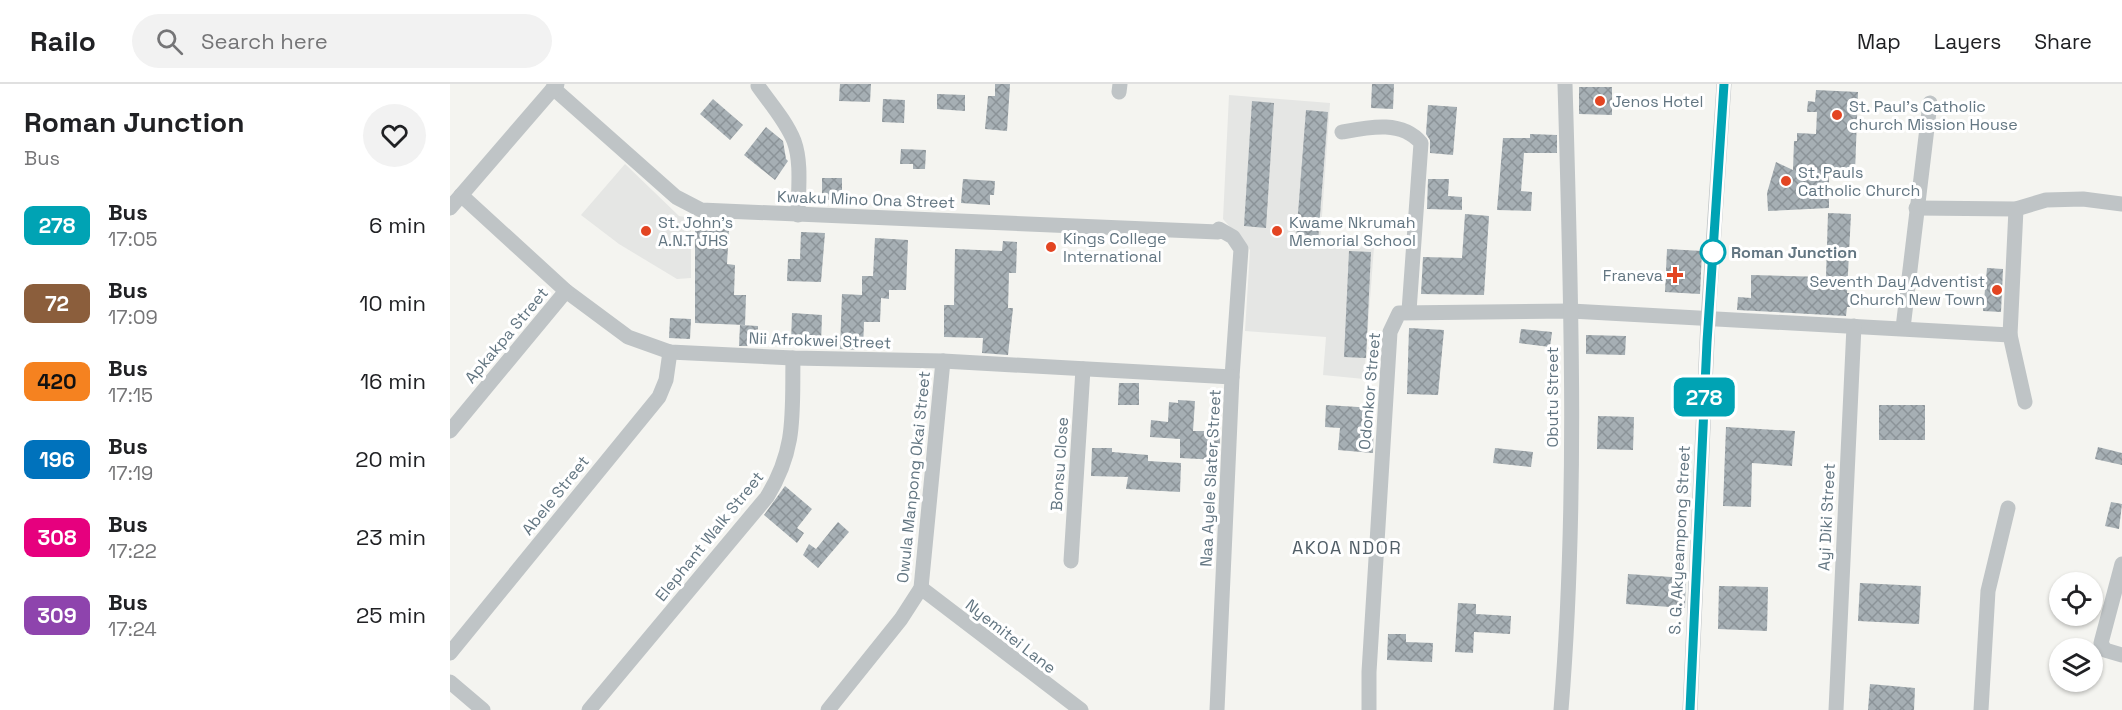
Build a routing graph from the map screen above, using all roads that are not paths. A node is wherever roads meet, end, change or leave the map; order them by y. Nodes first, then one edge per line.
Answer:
1 (1565, 84) edge
2 (1724, 84) edge
3 (555, 86) edge
4 (758, 86) dead end
5 (1930, 103) dead end
6 (1342, 132) dead end
7 (461, 195) junction
8 (2122, 204) edge
9 (450, 208) edge
10 (1916, 208) junction
11 (2016, 208) junction
12 (798, 215) junction
13 (1241, 249) joint
14 (566, 291) junction
15 (1409, 311) junction
16 (1571, 312) junction
17 (1708, 320) junction
18 (1854, 326) junction
19 (1903, 328) junction
20 (2010, 335) junction
21 (670, 352) junction
22 (793, 358) junction
23 (943, 361) junction
24 (1083, 369) junction
25 (1232, 377) junction
26 (2025, 402) dead end
27 (450, 431) edge
28 (2008, 508) dead end
29 (1071, 561) dead end
30 (2122, 564) edge
31 (921, 588) junction
32 (450, 653) edge
33 (2122, 655) edge
34 (450, 682) edge
35 (1073, 708) edge
36 (483, 710) edge
37 (589, 710) edge
38 (828, 710) edge
39 (1217, 710) edge
40 (1369, 710) edge
41 (1561, 710) edge
42 (1690, 710) edge
43 (1836, 710) edge
44 (1981, 710) edge

1 - 16 street, Obutu Street
2 - 17 street, S. G. Akyeampong Street
3 - 7 street
3 - 12 street, Kwaku Mino Ona Street
4 - 12 street
5 - 10 street
6 - 15 street
7 - 9 street
7 - 14 street, Nii Afrokwei Street
8 - 11 street
10 - 11 street
10 - 19 street
11 - 20 street
12 - 13 street, Kwaku Mino Ona Street
13 - 25 street, Naa Ayele Slater Street
14 - 21 street, Nii Afrokwei Street
14 - 27 street, Apkakpa Street
15 - 16 street
15 - 40 street, Odonkor Street
16 - 17 street
16 - 41 street, Obutu Street
17 - 18 street
17 - 42 street, S. G. Akyeampong Street
18 - 19 street
18 - 43 street, Ayi Diki Street
19 - 20 street
20 - 26 street
21 - 22 street, Nii Afrokwei Street
21 - 32 street, Abele Street
22 - 23 street, Nii Afrokwei Street
22 - 37 street, Elephant Walk Street
23 - 24 street, Nii Afrokwei Street
23 - 31 street, Owula Manpong Okai Street
24 - 25 street, Nii Afrokwei Street
24 - 29 street, Bonsu Close
25 - 39 street, Naa Ayele Slater Street
28 - 44 street
30 - 33 street
31 - 35 street, Nyemitei Lane
31 - 38 street, Owula Manpong Okai Street
34 - 36 street

